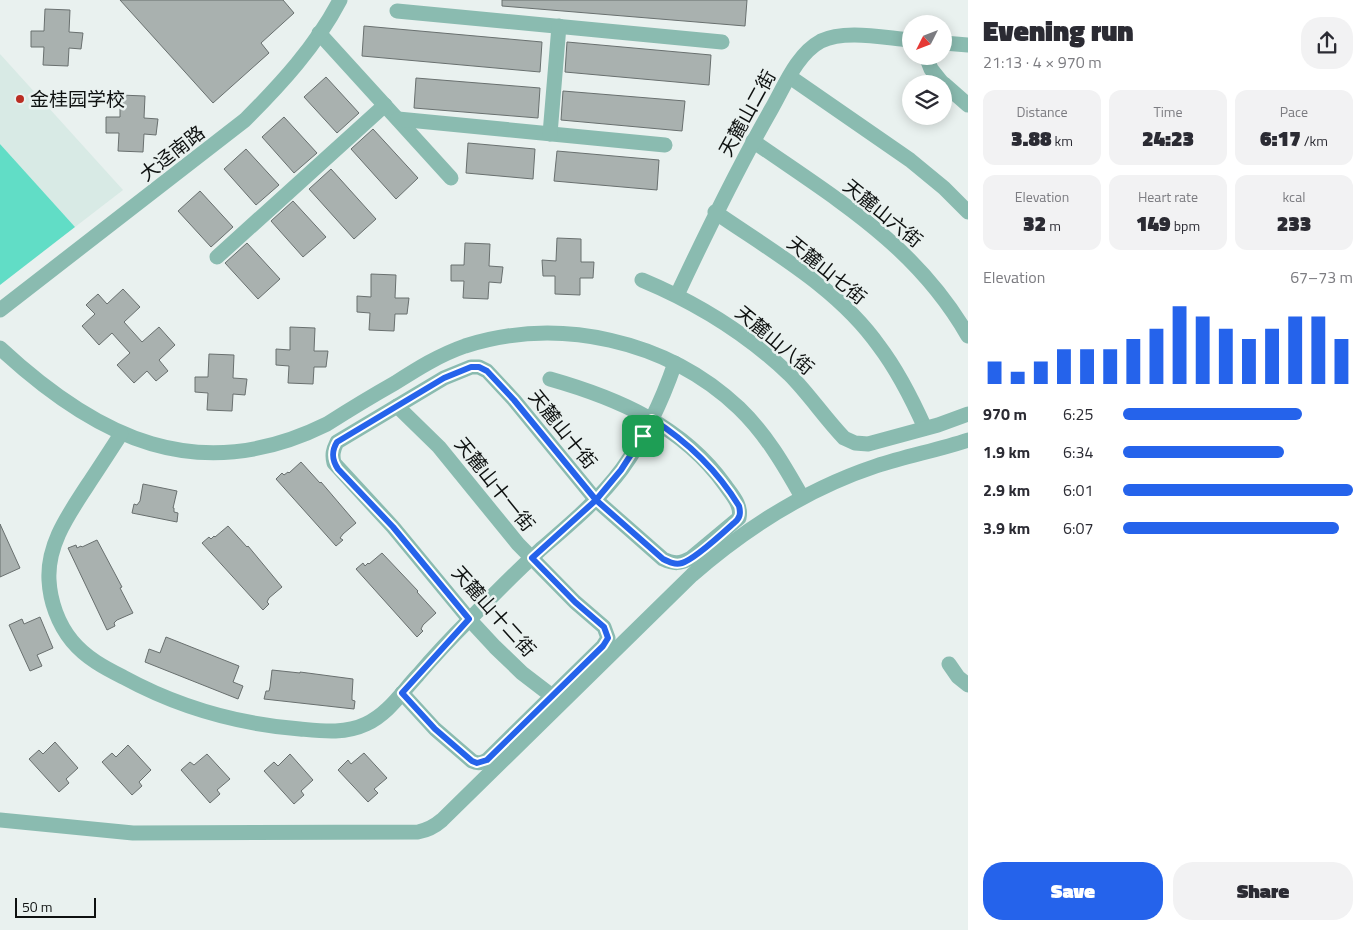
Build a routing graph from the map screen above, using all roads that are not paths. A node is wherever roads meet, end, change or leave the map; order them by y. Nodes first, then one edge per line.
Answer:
1 (340, 0) edge
2 (397, 11) dead end
3 (560, 26) junction
4 (319, 33) junction
5 (902, 39) edge
6 (722, 42) dead end
7 (952, 44) edge
8 (968, 45) edge
9 (790, 77) junction
10 (952, 91) edge
11 (385, 105) junction
12 (968, 105) edge
13 (398, 119) junction
14 (550, 134) junction
15 (753, 141) junction
16 (664, 144) dead end
17 (451, 178) dead end
18 (715, 212) junction
19 (968, 212) edge
20 (217, 257) dead end
21 (642, 280) dead end
22 (677, 295) junction
23 (0, 310) edge
24 (968, 336) edge
25 (0, 348) edge
26 (675, 364) junction
27 (550, 379) dead end
28 (397, 406) junction
29 (968, 414) edge
30 (652, 419) junction
31 (925, 428) junction
32 (121, 434) junction
33 (968, 440) edge
34 (802, 497) junction
35 (596, 500) junction
36 (532, 558) junction
37 (469, 619) junction
38 (949, 664) dead end
39 (968, 685) edge
40 (402, 693) junction
41 (552, 696) junction
42 (0, 820) edge

1 - 4 street, 大迳南路
2 - 3 street
3 - 6 street
3 - 14 street
4 - 11 street
4 - 23 street, 大迳南路
5 - 9 street, 天麓山二街
7 - 8 street
9 - 15 street, 天麓山二街
9 - 19 street
10 - 12 street
11 - 13 street
11 - 20 street
13 - 14 street
13 - 17 street
14 - 16 street
15 - 18 street, 天麓山二街
15 - 24 street, 天麓山六街
18 - 22 street, 天麓山二街
18 - 31 street, 天麓山七街
21 - 22 street, 天麓山八街
22 - 31 street, 天麓山八街
25 - 32 street
26 - 30 street
26 - 32 street
26 - 34 street
27 - 30 street
28 - 35 street, 天麓山十街
28 - 36 street, 天麓山十一街
28 - 37 street, 天麓山十二街
29 - 31 street
30 - 35 street
30 - 35 street, 天麓山十街
32 - 40 street
33 - 34 street
34 - 42 street
35 - 36 street
36 - 37 street
36 - 41 street, 天麓山十一街
37 - 40 street
37 - 41 street, 天麓山十二街
38 - 39 street
40 - 41 street

